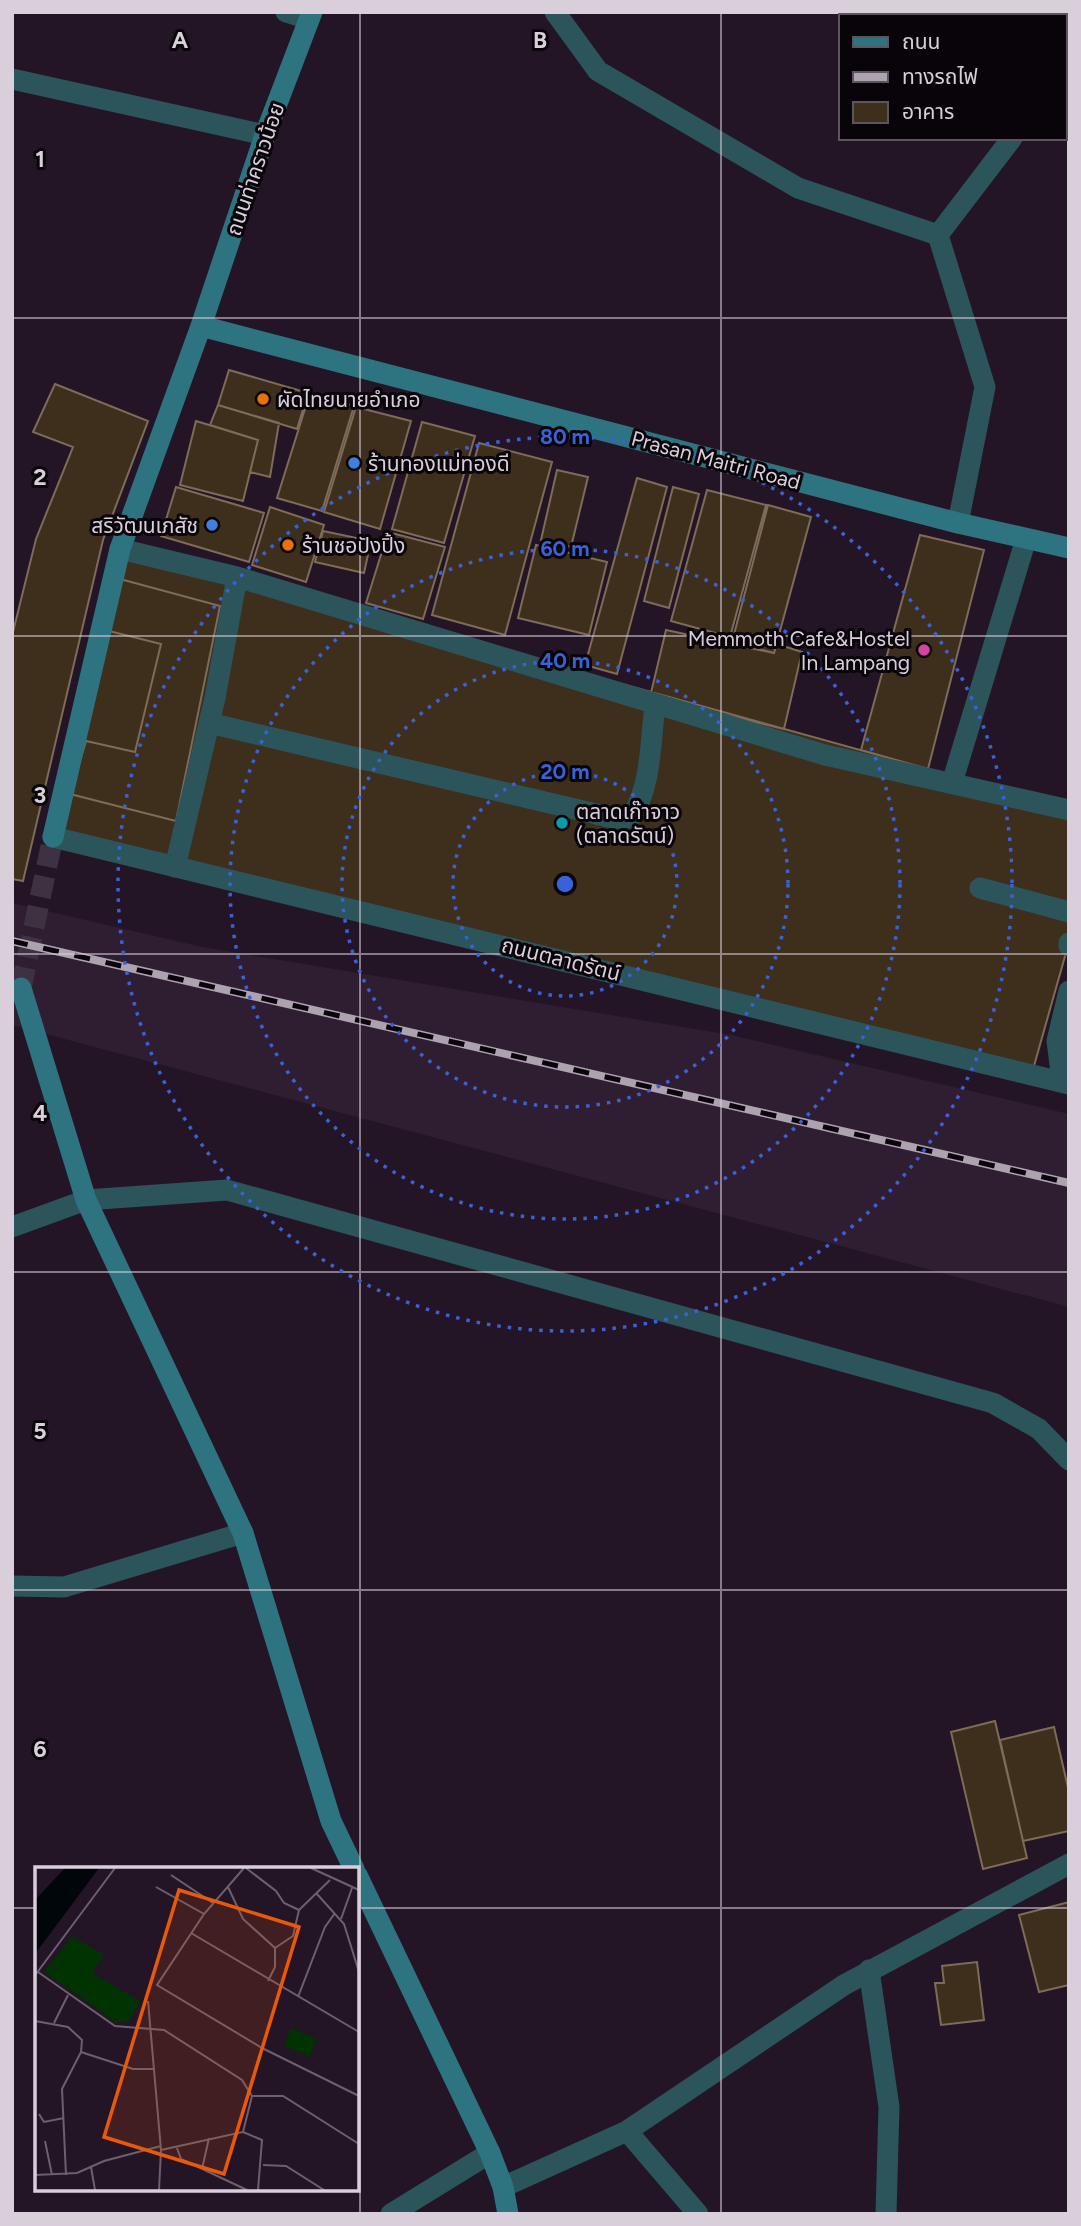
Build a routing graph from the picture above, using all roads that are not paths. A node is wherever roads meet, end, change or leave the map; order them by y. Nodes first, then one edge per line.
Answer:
1 (286, 12) edge
2 (555, 12) edge
3 (311, 16) edge
4 (12, 79) edge
5 (265, 135) junction
6 (1010, 140) edge
7 (938, 235) junction
8 (201, 326) junction
9 (957, 523) junction
10 (1026, 539) junction
11 (1069, 548) edge
12 (120, 549) junction
13 (237, 577) junction
14 (655, 706) junction
15 (209, 723) junction
16 (952, 783) junction
17 (1069, 810) edge
18 (53, 837) joint
19 (175, 867) junction
20 (980, 888) dead end
21 (1069, 912) edge
22 (21, 988) tunnel mouth
23 (1069, 991) edge
24 (1065, 1082) edge
25 (86, 1200) junction
26 (12, 1227) edge
27 (1069, 1460) edge
28 (243, 1532) junction
29 (12, 1586) edge
30 (1069, 1864) edge
31 (353, 1867) edge
32 (359, 1879) edge
33 (869, 1970) junction
34 (627, 2131) junction
35 (490, 2153) junction
36 (503, 2187) junction
37 (391, 2214) edge
38 (509, 2214) edge
39 (698, 2214) edge
40 (886, 2214) edge

1 - 3 street
2 - 7 street
3 - 5 street, ถนนท่าคราวน้อย
4 - 5 street
5 - 8 street, ถนนท่าคราวน้อย
6 - 7 street
7 - 9 street
8 - 9 street, Prasan Maitri Road
8 - 12 street, ถนนท่าคราวน้อย
9 - 10 street, Prasan Maitri Road
10 - 11 street, Prasan Maitri Road
10 - 16 street
12 - 13 street
12 - 18 street, ถนนท่าคราวน้อย
13 - 14 street
13 - 15 street
14 - 15 street
14 - 16 street
15 - 19 street
16 - 17 street
18 - 19 street, ถนนตลาดรัตน์
19 - 24 street, ถนนตลาดรัตน์
20 - 21 street
22 - 25 street
23 - 24 street
25 - 26 street
25 - 27 street
25 - 28 street
28 - 29 street
28 - 31 street
30 - 33 street
32 - 35 street
33 - 34 street
33 - 40 street
34 - 36 street
34 - 39 street
35 - 36 street
35 - 37 street
36 - 38 street

